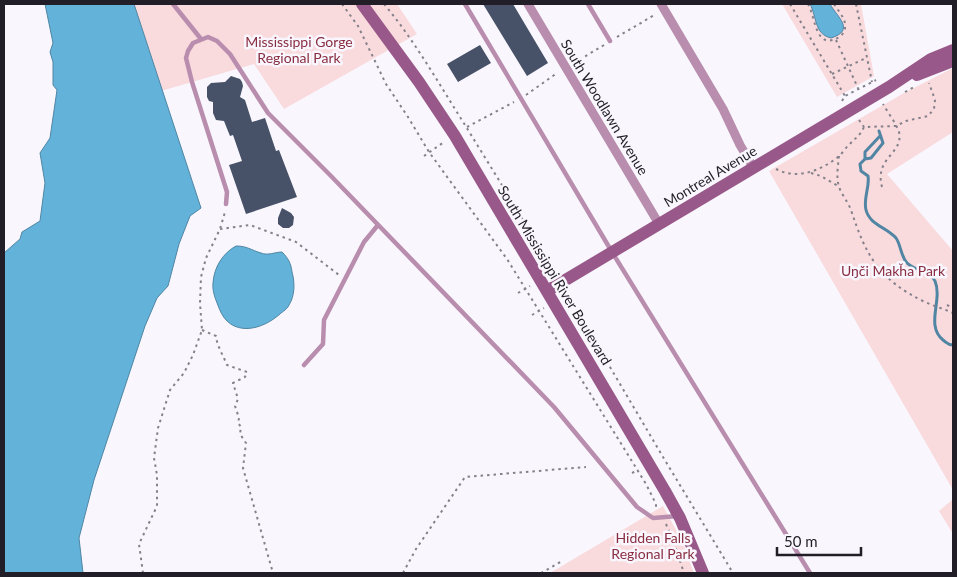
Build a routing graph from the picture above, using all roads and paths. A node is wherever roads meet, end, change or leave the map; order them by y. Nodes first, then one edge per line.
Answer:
1 (173, 4) edge
2 (342, 4) edge
3 (362, 4) edge
4 (465, 4) edge
5 (528, 4) edge
6 (588, 4) edge
7 (790, 4) edge
8 (808, 4) edge
9 (834, 4) edge
10 (856, 4) edge
11 (663, 6) edge
12 (201, 38) junction
13 (836, 40) junction
14 (610, 41) junction
15 (953, 50) edge
16 (867, 57) junction
17 (953, 62) edge
18 (848, 66) junction
19 (566, 67) junction
20 (832, 74) junction
21 (928, 80) dead end
22 (386, 84) junction
23 (889, 87) junction
24 (381, 88) dead end
25 (858, 89) junction
26 (522, 98) junction
27 (896, 126) junction
28 (466, 128) dead end
29 (429, 152) junction
30 (424, 156) dead end
31 (839, 156) junction
32 (753, 167) junction
33 (776, 169) dead end
34 (811, 172) junction
35 (839, 187) junction
36 (882, 187) dead end
37 (226, 204) joint
38 (659, 224) junction
39 (378, 225) junction
40 (220, 229) junction
41 (612, 252) junction
42 (347, 278) junction
43 (526, 289) junction
44 (547, 291) junction
45 (518, 293) dead end
46 (947, 305) dead end
47 (953, 308) edge
48 (540, 310) junction
49 (953, 313) edge
50 (532, 315) dead end
51 (202, 330) junction
52 (304, 365) dead end
53 (586, 467) dead end
54 (637, 470) junction
55 (632, 473) dead end
56 (679, 516) junction
57 (662, 518) junction
58 (562, 560) dead end
59 (142, 573) edge
60 (273, 573) edge
61 (402, 573) edge
62 (541, 573) edge
63 (684, 573) edge
64 (703, 573) edge
65 (810, 573) edge

1 - 12 lane
2 - 22 path
3 - 44 street, South Mississippi River Boulevard
4 - 26 lane
5 - 19 street, South Woodlawn Avenue
6 - 14 lane
7 - 20 path
8 - 13 path
9 - 13 path
10 - 16 path
11 - 14 path
11 - 32 street
12 - 37 lane
12 - 39 lane
13 - 18 path
14 - 19 path
15 - 23 street, Montreal Avenue
16 - 18 path
16 - 25 path
17 - 23 street, Montreal Avenue
18 - 20 path
18 - 25 path
19 - 26 path
19 - 38 street, South Woodlawn Avenue
20 - 25 path
21 - 27 path
22 - 24 path
22 - 29 path
23 - 32 street, Montreal Avenue
26 - 28 path
26 - 41 lane
27 - 31 path
27 - 36 path
29 - 30 path
29 - 43 path
31 - 34 path
31 - 35 path
32 - 38 street, Montreal Avenue
33 - 34 path
34 - 35 path
35 - 49 path
37 - 40 path
38 - 41 street, Montreal Avenue
39 - 42 lane
39 - 57 lane
40 - 42 path
40 - 51 path
41 - 44 street, Montreal Avenue
41 - 65 lane
42 - 52 lane
43 - 45 path
43 - 48 path
44 - 56 street, South Mississippi River Boulevard
46 - 47 path
48 - 50 path
48 - 54 path
51 - 59 path
51 - 60 path
53 - 61 path
54 - 55 path
54 - 57 path
56 - 57 lane
56 - 64 street, South Mississippi River Boulevard
57 - 63 path
58 - 62 path

